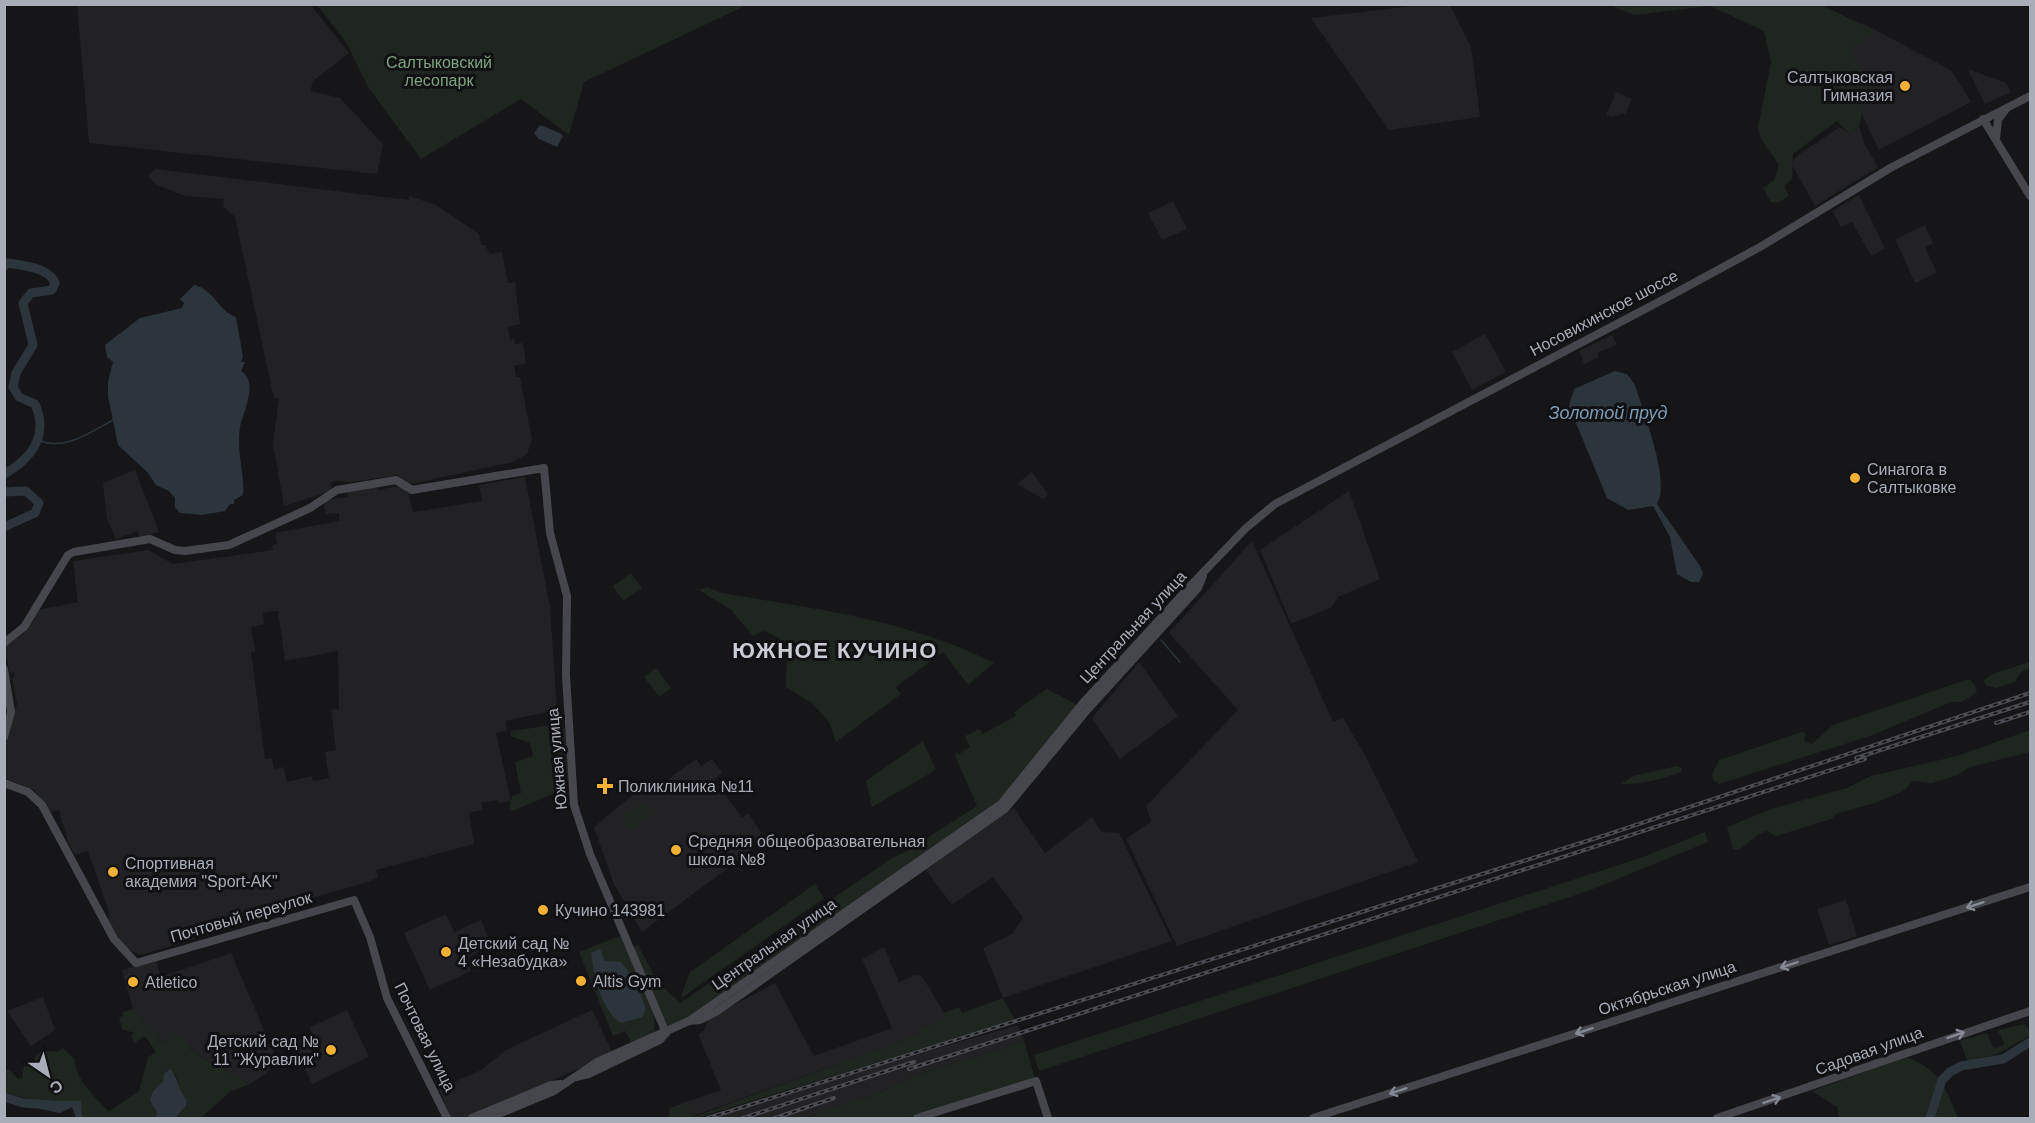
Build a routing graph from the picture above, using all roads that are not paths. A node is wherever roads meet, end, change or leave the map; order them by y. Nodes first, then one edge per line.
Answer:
1 (2031, 96) edge
2 (2008, 108) junction
3 (1983, 119) junction
4 (1997, 142) junction
5 (2031, 196) edge
6 (1205, 573) joint
7 (4, 643) edge
8 (4, 669) edge
9 (4, 737) edge
10 (4, 783) edge
11 (2031, 887) edge
12 (354, 900) joint
13 (2031, 1011) edge
14 (666, 1033) junction
15 (560, 1084) junction
16 (447, 1119) edge
17 (472, 1119) edge
18 (489, 1119) edge
19 (917, 1119) edge
20 (1048, 1119) edge
21 (1313, 1119) edge
22 (1717, 1119) edge

1 - 2 street, Носовихинское шоссе
2 - 3 street, Носовихинское шоссе
2 - 4 street
3 - 4 street
3 - 6 street, Носовихинское шоссе
4 - 5 street
6 - 14 street, Центральная улица
7 - 14 street, Южная улица
8 - 9 street
10 - 12 street, Почтовый переулок
11 -> 21 street, Октябрьская улица
12 - 16 street, Почтовая улица
22 -> 13 street, Садовая улица
14 - 15 street, Центральная улица
15 - 17 street, Центральная улица
15 - 18 street, Центральная улица
19 - 20 street

